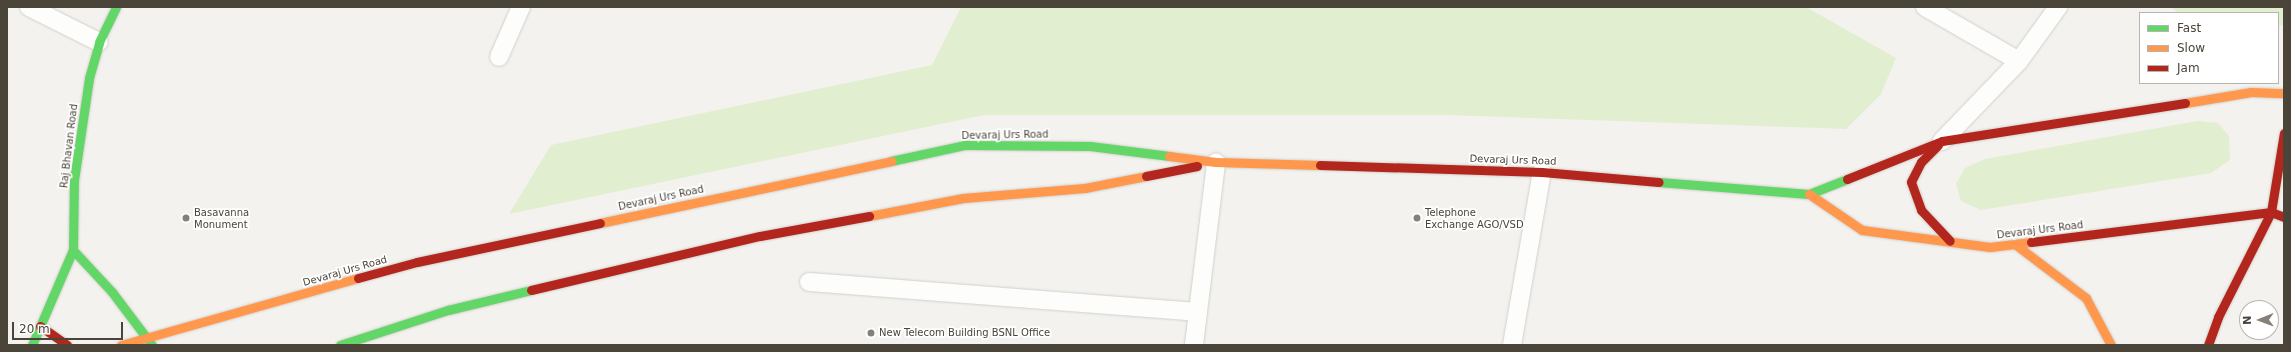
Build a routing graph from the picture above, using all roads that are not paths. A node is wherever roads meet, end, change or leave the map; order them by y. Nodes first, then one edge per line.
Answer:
1 (29, 7) edge
2 (116, 7) edge
3 (520, 7) edge
4 (1925, 7) edge
5 (2058, 7) edge
6 (99, 42) junction
7 (499, 57) dead end
8 (2018, 61) junction
9 (2284, 92) edge
10 (2284, 133) edge
11 (1942, 141) junction
12 (1216, 162) junction
13 (1542, 172) junction
14 (1809, 194) junction
15 (2271, 212) junction
16 (2284, 217) edge
17 (1950, 242) junction
18 (2016, 244) junction
19 (73, 250) junction
20 (809, 282) dead end
21 (1198, 312) junction
22 (40, 326) junction
23 (150, 341) edge
24 (32, 345) edge
25 (67, 345) edge
26 (121, 345) edge
27 (340, 345) edge
28 (1194, 345) edge
29 (1512, 345) edge
30 (2111, 345) edge
31 (2208, 345) edge

1 - 6 lane
2 - 6 street, Raj Bhavan Road
3 - 7 lane
4 - 8 lane
5 - 8 lane
6 - 19 street, Raj Bhavan Road
8 - 11 lane
9 - 11 street, Devaraj Urs Road
10 - 15 street
11 - 14 street, Devaraj Urs Road
11 - 17 street
12 - 13 street, Devaraj Urs Road
12 - 21 lane
12 - 23 street, Devaraj Urs Road
12 - 27 street, Devaraj Urs Road
13 - 14 street, Devaraj Urs Road
13 - 29 lane
14 - 17 street, Devaraj Urs Road
15 - 16 street, Devaraj Urs Road
15 - 18 street, Devaraj Urs Road
15 - 31 street
17 - 18 street, Devaraj Urs Road
18 - 30 street
19 - 22 street
19 - 23 street
20 - 21 lane
21 - 28 lane
22 - 24 street
22 - 25 street
23 - 26 street, Devaraj Urs Road

